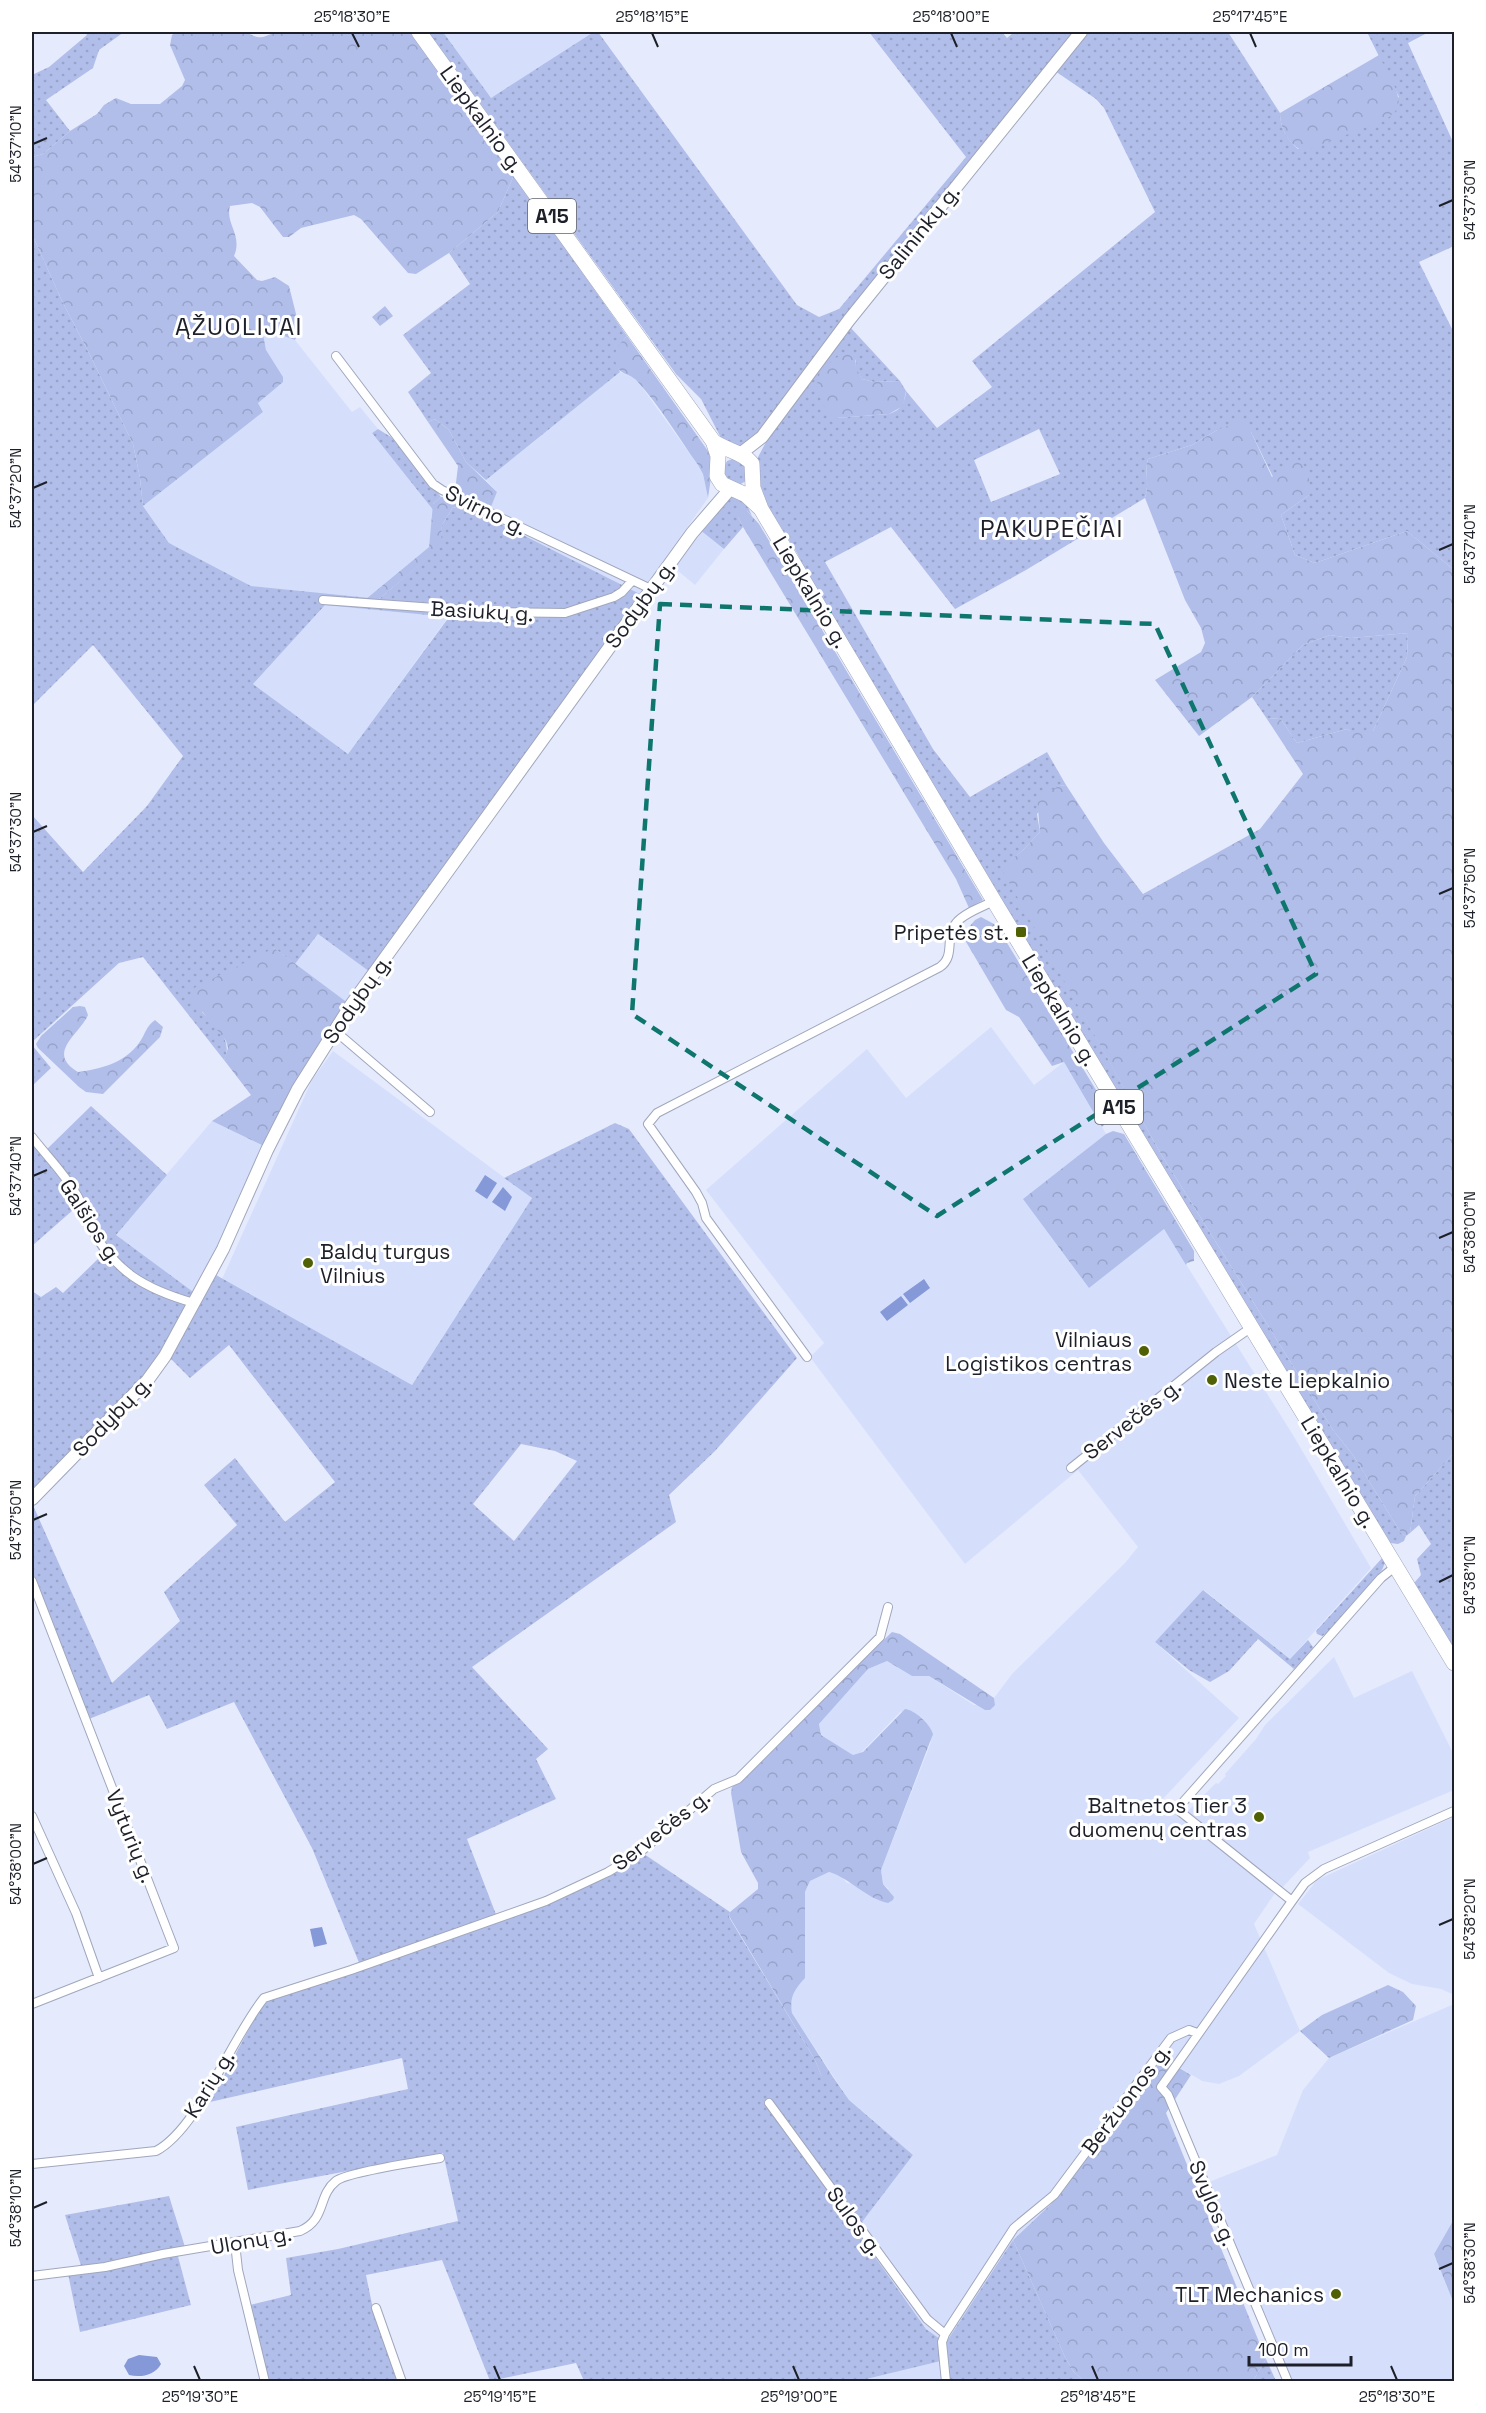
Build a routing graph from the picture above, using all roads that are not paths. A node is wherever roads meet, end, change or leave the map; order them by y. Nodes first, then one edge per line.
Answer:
1 (419, 32) edge
2 (1081, 32) edge
3 (336, 356) dead end
4 (713, 441) junction
5 (742, 457) junction
6 (719, 463) junction
7 (752, 480) junction
8 (729, 486) junction
9 (761, 509) junction
10 (632, 581) junction
11 (651, 589) junction
12 (323, 600) dead end
13 (994, 901) junction
14 (334, 1030) junction
15 (430, 1112) dead end
16 (32, 1137) edge
17 (194, 1303) junction
18 (1252, 1327) junction
19 (807, 1357) dead end
20 (1071, 1468) dead end
21 (32, 1499) edge
22 (1396, 1566) junction
23 (32, 1581) edge
24 (888, 1607) dead end
25 (1455, 1663) edge
26 (1455, 1811) edge
27 (32, 1816) edge
28 (1292, 1901) junction
29 (367, 1964) joint
30 (99, 1977) junction
31 (32, 2004) edge
32 (1197, 2032) junction
33 (769, 2103) dead end
34 (440, 2158) dead end
35 (32, 2164) edge
36 (234, 2243) junction
37 (32, 2276) edge
38 (376, 2308) dead end
39 (945, 2334) junction
40 (265, 2382) edge
41 (402, 2382) edge
42 (946, 2382) edge
43 (1288, 2382) edge

1 - 4 highway, Liepkalnio g. / A15
2 - 5 main road, Salininkų g.
3 - 10 street, Svirno g.
4 - 5 highway
4 - 6 highway
5 - 6 highway
5 - 7 highway
6 - 8 highway
7 - 8 highway
7 - 9 highway
8 - 9 highway
8 - 11 main road, Sodybų g.
9 - 13 highway, Liepkalnio g. / A15
10 - 11 street, Svirno g.
10 - 12 street, Basiukų g.
11 - 14 main road, Sodybų g.
13 - 18 highway, Liepkalnio g. / A15
13 - 19 street
14 - 15 street
14 - 17 main road, Sodybų g.
16 - 17 street, Galšios g.
17 - 21 main road, Sodybų g.
18 - 20 street, Servečės g.
18 - 22 highway, Liepkalnio g. / A15
22 - 25 highway, Liepkalnio g. / A15
22 - 28 street
23 - 30 street, Vyturių g.
24 - 29 street, Servečės g.
26 - 28 street, Beržuonos g.
27 - 30 street
28 - 32 street, Beržuonos g.
29 - 35 street, Karių g.
30 - 31 street, Vyturių g.
32 - 39 street, Beržuonos g.
32 - 43 street, Svylos g.
33 - 39 street, Sulos g.
34 - 36 street, Ulonų g.
36 - 37 street, Ulonų g.
36 - 40 street
38 - 41 street
39 - 42 street

